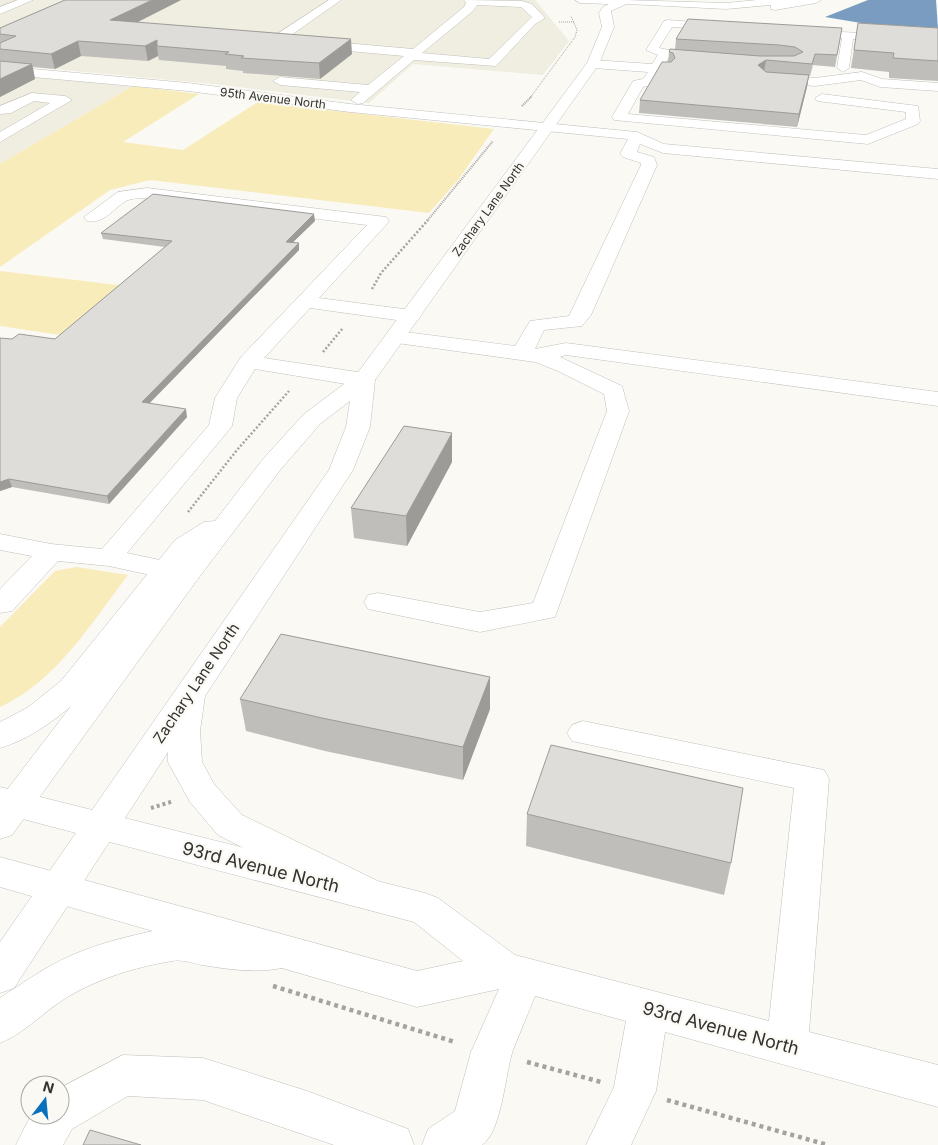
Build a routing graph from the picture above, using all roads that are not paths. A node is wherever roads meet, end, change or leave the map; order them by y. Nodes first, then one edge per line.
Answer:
1 (28, 0) edge
2 (336, 0) edge
3 (470, 0) edge
4 (571, 0) edge
5 (580, 0) edge
6 (686, 0) edge
7 (759, 0) edge
8 (793, 0) edge
9 (816, 0) edge
10 (628, 1) edge
11 (674, 3) junction
12 (0, 11) edge
13 (585, 12) dead end
14 (458, 17) junction
15 (514, 21) dead end
16 (531, 22) junction
17 (736, 28) edge
18 (794, 32) edge
19 (848, 35) junction
20 (938, 41) edge
21 (665, 54) junction
22 (413, 55) junction
23 (681, 55) edge
24 (593, 64) junction
25 (657, 69) junction
26 (0, 70) edge
27 (677, 70) edge
28 (862, 76) junction
29 (756, 77) edge
30 (264, 80) edge
31 (815, 82) junction
32 (938, 87) edge
33 (371, 89) junction
34 (822, 98) junction
35 (626, 104) junction
36 (643, 106) edge
37 (350, 108) junction
38 (2, 111) edge
39 (820, 115) dead end
40 (547, 127) junction
41 (637, 136) junction
42 (0, 138) edge
43 (938, 174) edge
44 (94, 217) dead end
45 (305, 302) junction
46 (411, 316) junction
47 (397, 337) junction
48 (531, 354) junction
49 (249, 362) junction
50 (364, 380) junction
51 (938, 399) edge
52 (0, 542) edge
53 (51, 552) junction
54 (109, 558) junction
55 (176, 572) junction
56 (378, 602) dead end
57 (0, 604) edge
58 (191, 689) junction
59 (583, 733) dead end
60 (0, 736) edge
61 (5, 810) edge
62 (99, 826) junction
63 (0, 872) edge
64 (57, 887) junction
65 (369, 894) junction
66 (276, 968) junction
67 (514, 973) junction
68 (0, 975) edge
69 (648, 1009) junction
70 (0, 1024) edge
71 (787, 1045) junction
72 (938, 1086) edge
73 (70, 1106) edge
74 (50, 1125) edge
75 (38, 1145) edge
76 (392, 1145) edge
77 (444, 1145) edge
78 (608, 1145) edge

1 - 12 main road
2 - 22 main road
3 - 14 main road
3 - 16 main road
4 - 13 main road
5 - 10 main road
6 - 7 main road
8 - 11 main road
9 - 11 main road
10 - 11 main road
10 - 24 main road, Zachary Lane North
14 - 16 main road
14 - 22 main road
15 - 16 main road
16 - 22 main road
17 - 21 main road
18 - 19 main road
19 - 20 main road
19 - 28 main road
21 - 23 main road
21 - 25 main road
22 - 33 main road
24 - 25 main road
24 - 40 main road, Zachary Lane North
25 - 27 main road
25 - 35 main road
26 - 37 main road, 95th Avenue North
28 - 31 main road
28 - 32 main road
29 - 31 main road
30 - 33 main road
31 - 34 main road
33 - 37 main road
34 - 35 main road
34 - 39 main road
35 - 36 main road
37 - 40 main road, 95th Avenue North
38 - 42 main road
40 - 41 main road, 95th Avenue North
40 - 46 main road, Zachary Lane North
41 - 43 main road
41 - 48 main road
44 - 45 main road
45 - 46 main road
45 - 49 main road
46 - 47 main road, Zachary Lane North
47 - 48 main road
47 - 50 main road, Zachary Lane North
48 - 51 main road
48 - 56 main road
49 - 50 main road
49 - 54 main road
50 - 55 main road, Zachary Lane North
50 - 58 main road, Zachary Lane North
52 - 53 main road
53 - 54 main road
53 - 57 main road
54 - 55 main road
55 - 60 main road
55 - 61 main road, Zachary Lane North
58 - 62 main road, Zachary Lane North
58 - 65 main road
59 - 71 main road
61 - 62 main road, 93rd Avenue North
62 - 64 main road, Zachary Lane North
62 - 65 main road, 93rd Avenue North
63 - 64 main road, 93rd Avenue North
64 - 66 main road, 93rd Avenue North
64 - 68 main road, Zachary Lane North
65 - 67 main road, 93rd Avenue North
66 - 67 main road, 93rd Avenue North
66 - 70 main road
67 - 69 main road, 93rd Avenue North
67 - 77 main road
69 - 71 main road, 93rd Avenue North
69 - 78 main road
71 - 72 main road, 93rd Avenue North
73 - 76 main road
74 - 75 main road

